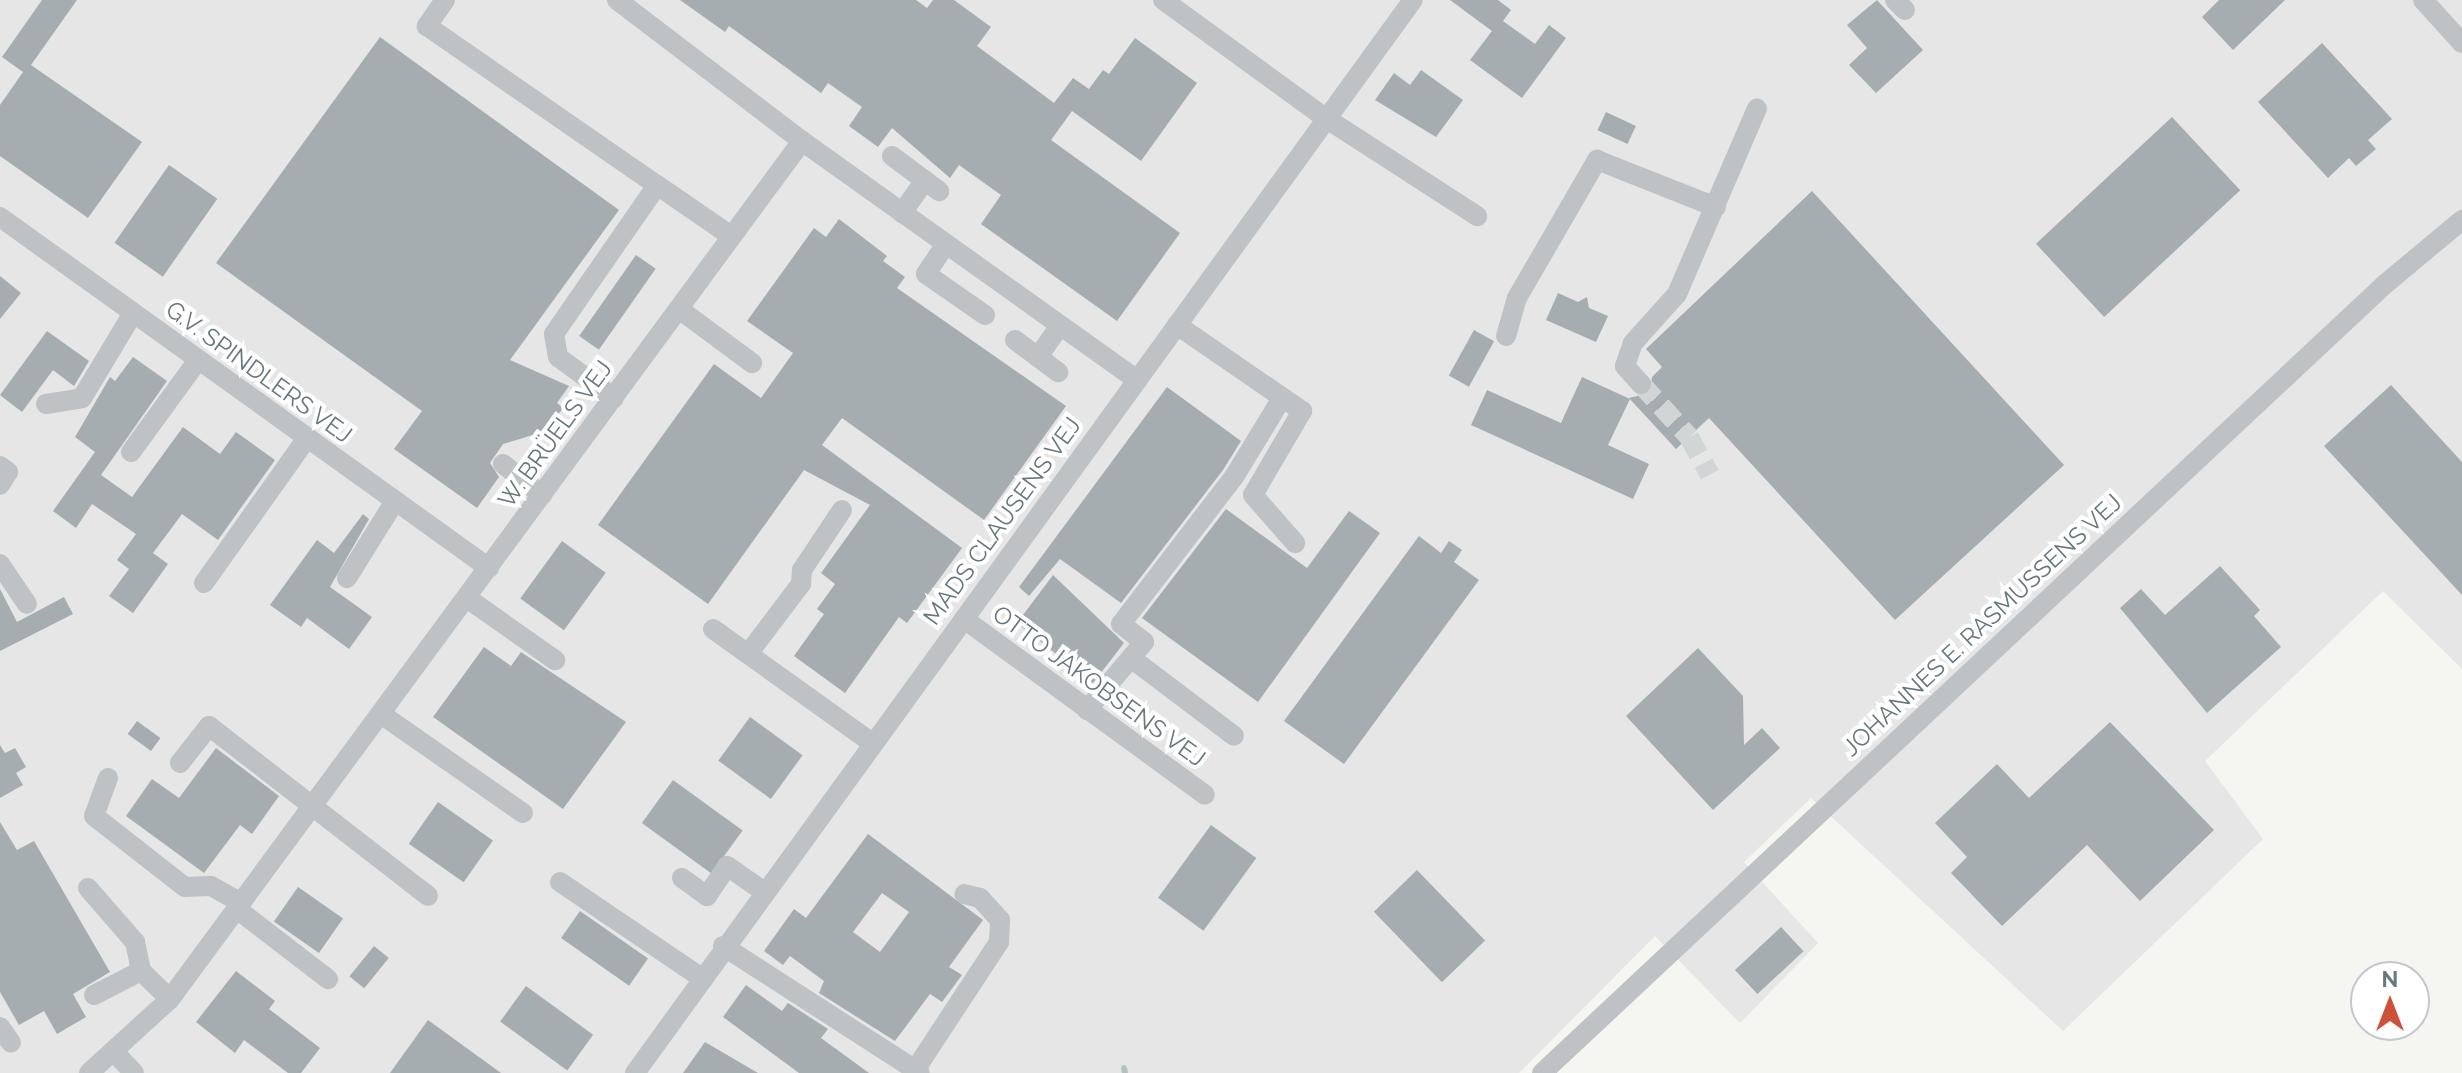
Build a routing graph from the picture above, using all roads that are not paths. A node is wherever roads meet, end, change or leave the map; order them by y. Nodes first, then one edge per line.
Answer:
1 (445, 0) edge
2 (617, 0) edge
3 (1163, 0) edge
4 (1413, 0) edge
5 (2423, 0) edge
6 (2462, 43) edge
7 (1757, 108) dead end
8 (1327, 119) junction
9 (802, 141) junction
10 (892, 156) dead end
11 (657, 185) junction
12 (1716, 207) junction
13 (902, 213) junction
14 (1477, 216) dead end
15 (0, 217) edge
16 (2462, 220) edge
17 (731, 236) junction
18 (946, 244) junction
19 (679, 309) junction
20 (133, 313) junction
21 (985, 315) dead end
22 (1177, 325) junction
23 (1060, 326) junction
24 (1506, 336) dead end
25 (1015, 340) dead end
26 (1038, 357) junction
27 (198, 360) junction
28 (752, 363) dead end
29 (1058, 372) dead end
30 (1137, 380) junction
31 (1641, 384) tunnel mouth
32 (614, 398) junction
33 (1282, 398) junction
34 (46, 404) dead end
35 (307, 438) junction
36 (131, 452) dead end
37 (503, 464) dead end
38 (0, 466) edge
39 (0, 485) edge
40 (542, 495) junction
41 (395, 501) junction
42 (842, 510) dead end
43 (1295, 543) dead end
44 (0, 564) edge
45 (489, 568) junction
46 (347, 578) dead end
47 (204, 583) dead end
48 (467, 598) junction
49 (27, 604) dead end
50 (964, 619) junction
51 (713, 629) dead end
52 (748, 654) junction
53 (1131, 658) junction
54 (555, 660) dead end
55 (1087, 710) junction
56 (381, 714) junction
57 (1234, 736) dead end
58 (872, 743) junction
59 (180, 763) dead end
60 (108, 778) dead end
61 (1205, 795) dead end
62 (311, 809) junction
63 (523, 813) dead end
64 (682, 878) dead end
65 (560, 882) dead end
66 (88, 888) dead end
67 (763, 891) junction
68 (964, 894) dead end
69 (428, 896) dead end
70 (239, 906) junction
71 (723, 946) junction
72 (141, 971) junction
73 (328, 979) dead end
74 (703, 979) junction
75 (94, 995) dead end
76 (170, 999) junction
77 (113, 1051) junction
78 (916, 1072) edge
79 (89, 1073) edge
80 (134, 1073) edge
81 (635, 1073) edge
82 (1542, 1073) edge

1 - 11 street
2 - 9 street
3 - 8 street
4 - 8 street, MADS CLAUSENS VEJ
5 - 6 street
7 - 12 street
8 - 14 street
8 - 22 street, MADS CLAUSENS VEJ
9 - 13 street
9 - 17 street, W. BRÜELS VEJ
10 - 13 street
11 - 17 street
11 - 32 street
12 - 24 street
12 - 31 street
13 - 18 street
15 - 20 street, G.V. SPINDLERS VEJ
16 - 82 street, JOHANNES E. RASMUSSENS VEJ
17 - 19 street, W. BRÜELS VEJ
18 - 21 street
18 - 23 street
19 - 28 street
19 - 32 street, W. BRÜELS VEJ
20 - 27 street, G.V. SPINDLERS VEJ
20 - 34 street
22 - 30 street, MADS CLAUSENS VEJ
22 - 33 street
23 - 26 street
23 - 30 street
25 - 26 street
26 - 29 street
27 - 35 street, G.V. SPINDLERS VEJ
27 - 36 street
30 - 50 street, MADS CLAUSENS VEJ
32 - 40 street, W. BRÜELS VEJ
33 - 43 street
33 - 53 street
35 - 41 street, G.V. SPINDLERS VEJ
35 - 47 street
37 - 40 street
38 - 39 street
40 - 45 street, W. BRÜELS VEJ
41 - 45 street, G.V. SPINDLERS VEJ
41 - 46 street
42 - 52 street
44 - 49 street
45 - 48 street, W. BRÜELS VEJ
48 - 54 street
48 - 56 street, W. BRÜELS VEJ
50 - 55 street, OTTO JAKOBSENS VEJ
50 - 58 street, MADS CLAUSENS VEJ
51 - 52 street
52 - 58 street
53 - 55 street
53 - 57 street
55 - 61 street, OTTO JAKOBSENS VEJ
56 - 62 street, W. BRÜELS VEJ
56 - 63 street
58 - 67 street, MADS CLAUSENS VEJ
59 - 62 street
60 - 70 street
62 - 69 street
62 - 70 street, W. BRÜELS VEJ
64 - 67 street
65 - 74 street
66 - 72 street
67 - 71 street, MADS CLAUSENS VEJ
68 - 78 street
70 - 73 street
70 - 76 street, W. BRÜELS VEJ
71 - 74 street, MADS CLAUSENS VEJ
71 - 78 street
72 - 75 street
72 - 76 street
74 - 81 street, MADS CLAUSENS VEJ
76 - 77 street, W. BRÜELS VEJ
77 - 79 street, W. BRÜELS VEJ
77 - 80 street

